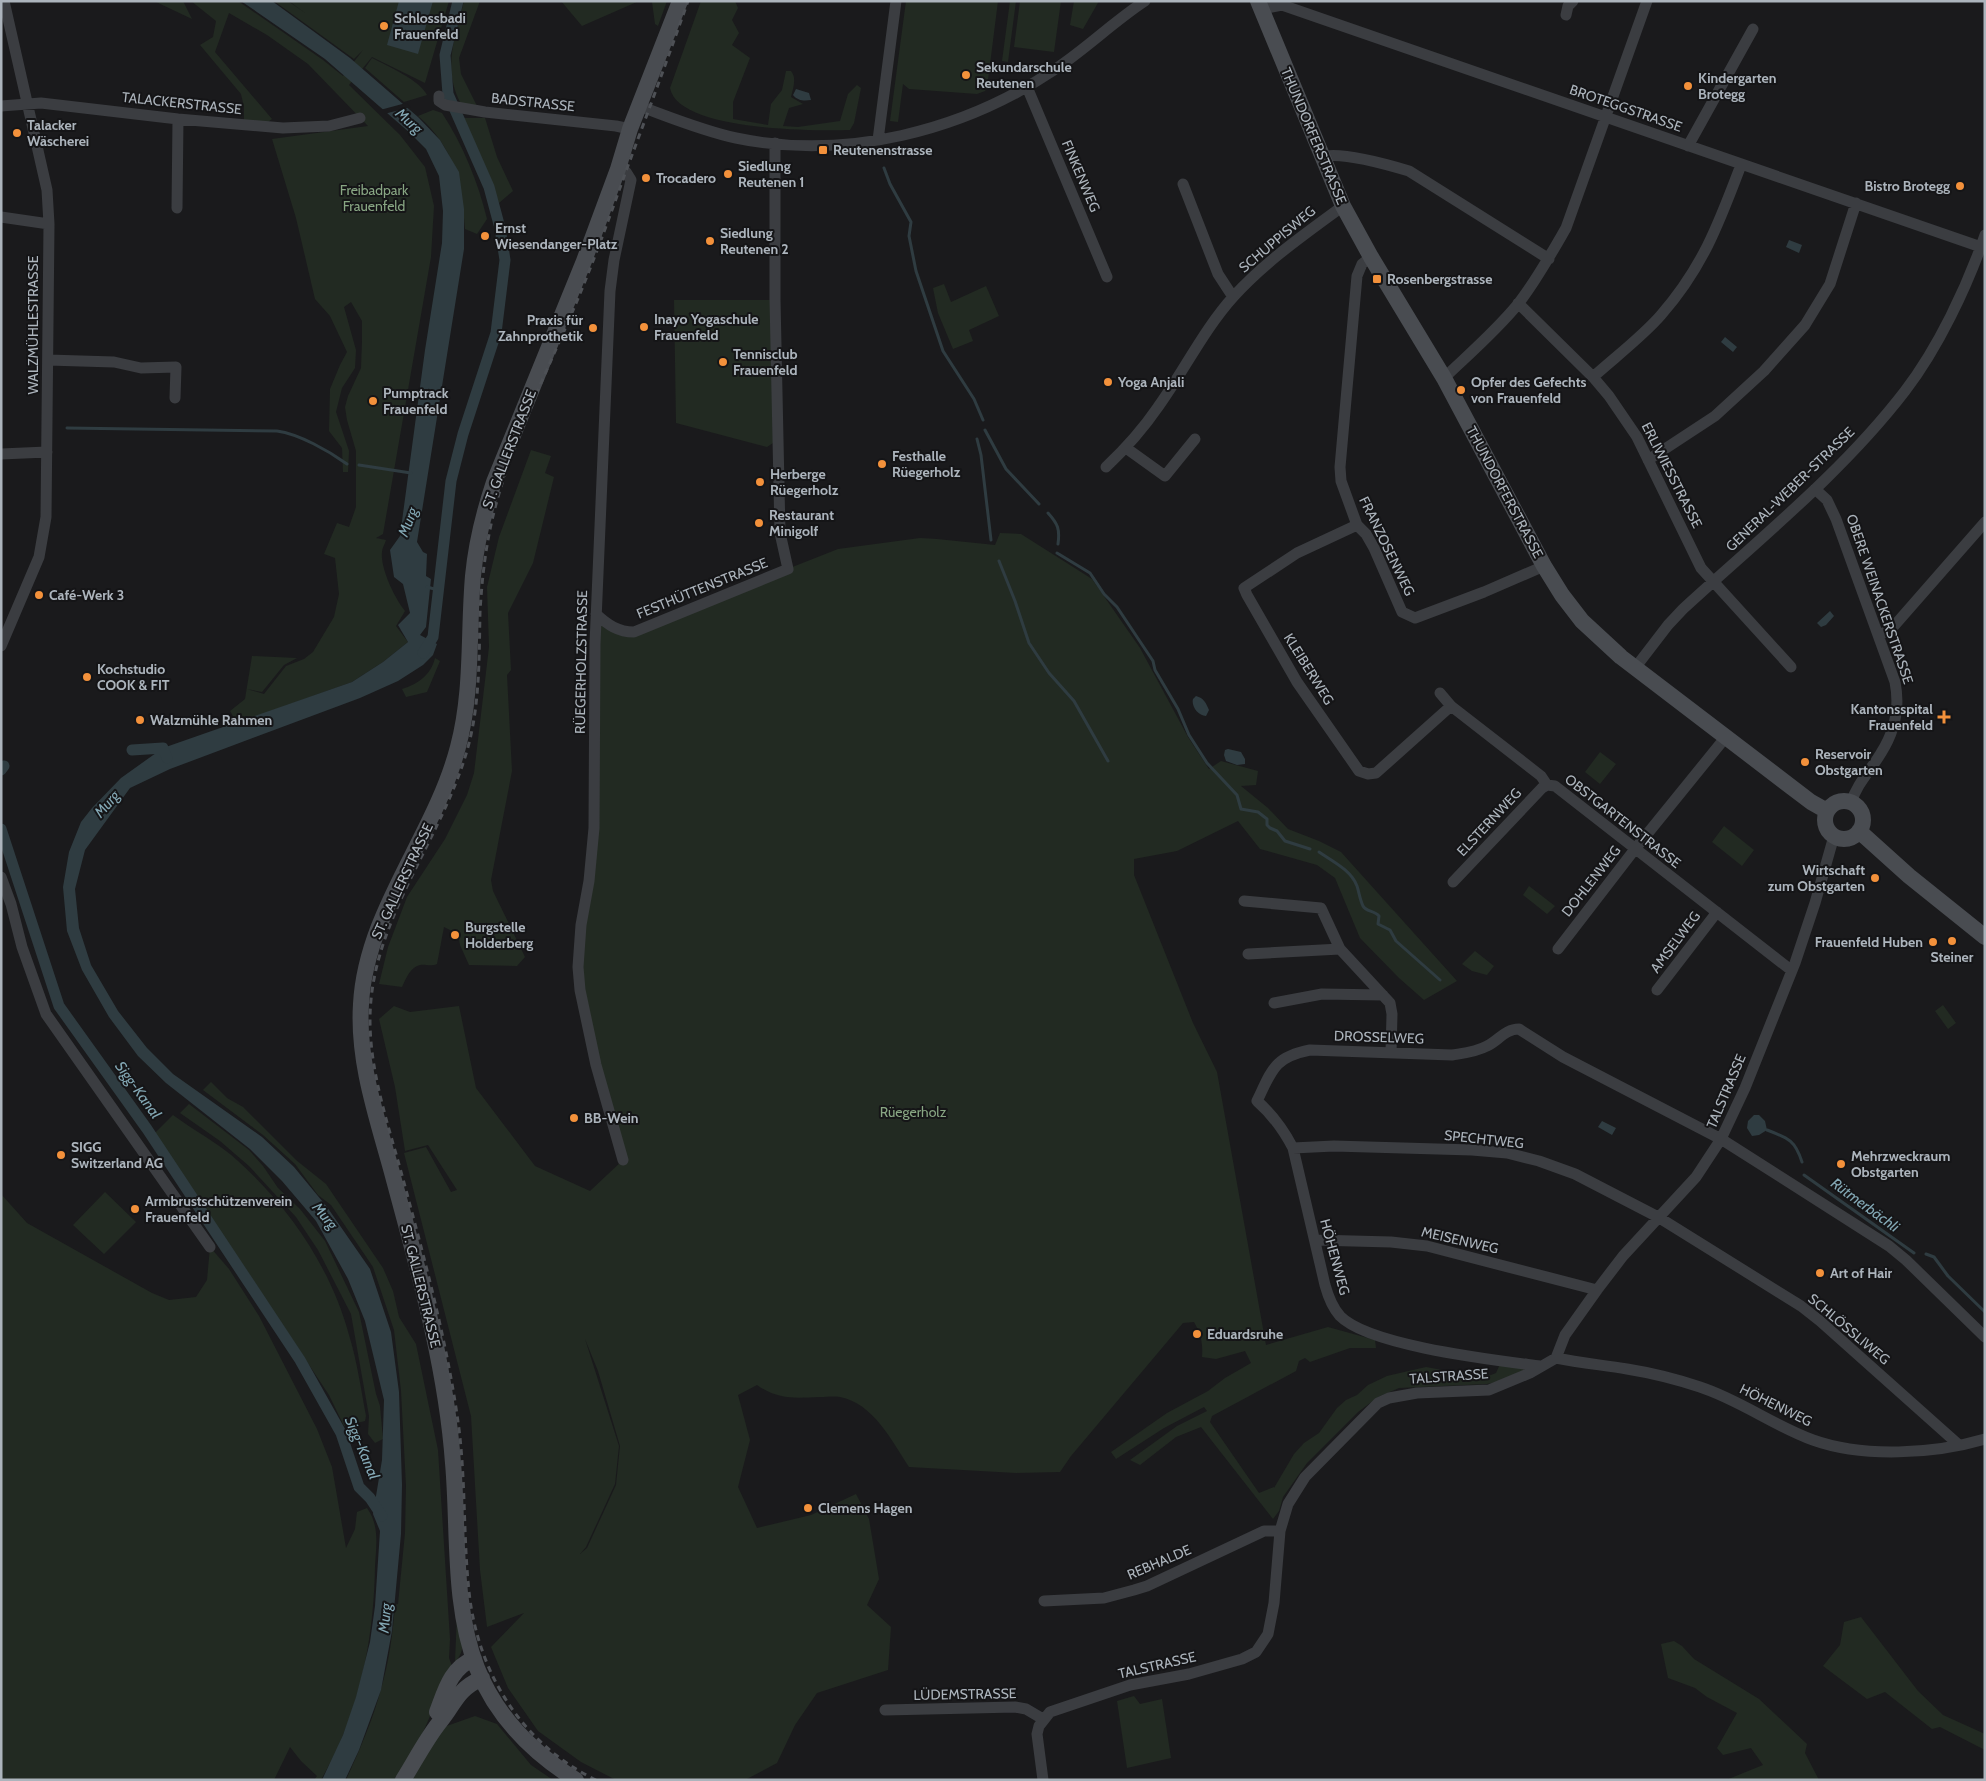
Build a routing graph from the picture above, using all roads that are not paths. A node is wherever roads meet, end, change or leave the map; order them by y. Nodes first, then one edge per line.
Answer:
1 (4, 1) edge
2 (680, 1) edge
3 (896, 1) edge
4 (1145, 1) edge
5 (1573, 1) edge
6 (1647, 1) edge
7 (1259, 5) edge
8 (1566, 14) dead end
9 (1753, 29) dead end
10 (1027, 87) junction
11 (439, 96) dead end
12 (1, 106) edge
13 (27, 106) junction
14 (639, 106) junction
15 (1606, 117) junction
16 (360, 118) dead end
17 (178, 119) junction
18 (630, 129) junction
19 (878, 140) junction
20 (775, 143) junction
21 (1688, 146) junction
22 (1321, 157) junction
23 (1741, 165) junction
24 (618, 169) junction
25 (1184, 184) dead end
26 (1856, 203) junction
27 (1343, 206) junction
28 (177, 208) dead end
29 (1, 217) edge
30 (48, 224) junction
31 (1985, 236) edge
32 (1981, 247) junction
33 (1371, 258) junction
34 (1549, 259) junction
35 (1980, 263) edge
36 (1107, 277) dead end
37 (1233, 297) junction
38 (1518, 303) junction
39 (48, 360) junction
40 (1592, 377) junction
41 (1444, 378) junction
42 (175, 398) dead end
43 (1194, 438) dead end
44 (1126, 448) junction
45 (47, 452) junction
46 (1, 454) edge
47 (1648, 460) junction
48 (1106, 467) dead end
49 (1815, 489) junction
50 (1985, 522) edge
51 (1357, 525) junction
52 (1544, 566) junction
53 (1713, 582) junction
54 (596, 614) junction
55 (1879, 636) junction
56 (1, 646) edge
57 (1791, 667) dead end
58 (1635, 668) junction
59 (1440, 693) dead end
60 (1451, 706) junction
61 (1725, 738) junction
62 (1547, 784) junction
63 (1851, 803) junction
64 (1827, 811) junction
65 (1859, 831) junction
66 (1834, 836) junction
67 (1635, 849) junction
68 (1, 877) edge
69 (1453, 882) dead end
70 (1244, 901) dead end
71 (1717, 912) junction
72 (1985, 937) edge
73 (1340, 949) junction
74 (1558, 949) dead end
75 (1248, 954) dead end
76 (1792, 970) junction
77 (1657, 990) dead end
78 (1383, 995) junction
79 (1274, 1003) dead end
80 (1391, 1053) junction
81 (1258, 1101) joint
82 (1721, 1140) junction
83 (1293, 1148) junction
84 (623, 1160) dead end
85 (1658, 1217) junction
86 (1315, 1240) junction
87 (210, 1247) dead end
88 (1596, 1290) junction
89 (1985, 1337) edge
90 (1556, 1358) junction
91 (1540, 1366) junction
92 (1985, 1439) edge
93 (1959, 1445) junction
94 (1280, 1531) junction
95 (1044, 1601) dead end
96 (474, 1659) junction
97 (482, 1678) junction
98 (885, 1710) dead end
99 (1043, 1719) junction
100 (432, 1731) junction
101 (403, 1780) edge
102 (576, 1780) edge
103 (1043, 1780) edge

1 - 13 street, WALZMÜHLESTRASSE
2 - 14 main road, ST. GALLERSTRASSE
3 - 19 street
4 - 10 street
5 - 8 street
6 - 15 street
7 - 15 street, BROTEGGSTRASSE
7 - 22 main road, THUNDORFERSTRASSE
9 - 21 street
10 - 19 street
10 - 36 street, FINKENWEG
11 - 18 street, BADSTRASSE
12 - 13 street, TALACKERSTRASSE
13 - 17 street, TALACKERSTRASSE
13 - 30 street, WALZMÜHLESTRASSE
14 - 18 main road, ST. GALLERSTRASSE
14 - 20 street
15 - 21 street, BROTEGGSTRASSE
15 - 34 street
16 - 17 street, TALACKERSTRASSE
17 - 28 street
18 - 24 main road, ST. GALLERSTRASSE
19 - 20 street
20 - 54 street, FESTHÜTTENSTRASSE
21 - 23 street, BROTEGGSTRASSE
22 - 27 main road, THUNDORFERSTRASSE
22 - 34 street
23 - 26 street, BROTEGGSTRASSE
23 - 40 street
24 - 54 street, RÜEGERHOLZSTRASSE
24 - 96 main road, ST. GALLERSTRASSE
25 - 37 street, SCHUPPISWEG
26 - 32 street, BROTEGGSTRASSE
26 - 47 street
27 - 33 main road, THUNDORFERSTRASSE
27 - 37 street, SCHUPPISWEG
29 - 30 street
30 - 39 street, WALZMÜHLESTRASSE
31 - 32 street, GENERAL-WEBER-STRASSE
32 - 35 street, GENERAL-WEBER-STRASSE
33 - 41 main road, THUNDORFERSTRASSE
33 - 51 street, FRANZOSENWEG
34 - 38 street
35 - 49 street, GENERAL-WEBER-STRASSE
37 - 44 street, SCHUPPISWEG
38 - 40 street, ERLIWIESSTRASSE
38 - 41 street
39 - 42 street
39 - 45 street, WALZMÜHLESTRASSE
40 - 47 street, ERLIWIESSTRASSE
41 - 52 main road, THUNDORFERSTRASSE
43 - 44 street
44 - 48 street, SCHUPPISWEG
45 - 46 street
45 - 56 street, WALZMÜHLESTRASSE
47 - 53 street, ERLIWIESSTRASSE
49 - 53 street, GENERAL-WEBER-STRASSE
49 - 55 street, OBERE WEINACKERSTRASSE
50 - 55 street
51 - 52 street, FRANZOSENWEG
51 - 60 street, KLEIBERWEG
52 - 58 main road, THUNDORFERSTRASSE
53 - 57 street, ERLIWIESSTRASSE
53 - 58 street, GENERAL-WEBER-STRASSE
54 - 84 street, RÜEGERHOLZSTRASSE
55 - 63 street, OBERE WEINACKERSTRASSE
58 - 61 main road, THUNDORFERSTRASSE
59 - 60 street, OBSTGARTENSTRASSE
60 - 62 street, OBSTGARTENSTRASSE
61 - 64 main road, THUNDORFERSTRASSE
61 - 67 street, DOHLENWEG
62 - 67 street, OBSTGARTENSTRASSE
62 - 69 street, ELSTERNWEG
63 - 64 main road
63 - 65 main road
64 - 66 main road
65 - 66 main road
65 - 72 main road
66 - 76 street, TALSTRASSE
67 - 71 street, OBSTGARTENSTRASSE
67 - 74 street, DOHLENWEG
68 - 87 street
70 - 73 street
71 - 76 street, OBSTGARTENSTRASSE
71 - 77 street, AMSELWEG
73 - 75 street
73 - 78 street
76 - 82 street, TALSTRASSE
78 - 79 street
78 - 80 street
80 - 81 street, DROSSELWEG
80 - 82 street, DROSSELWEG
81 - 83 street, HÖHENWEG
82 - 85 street, TALSTRASSE
82 - 89 street
83 - 85 street, SPECHTWEG
83 - 86 street, HÖHENWEG
85 - 88 street, TALSTRASSE
85 - 93 street, SCHLÖSSLIWEG
86 - 88 street, MEISENWEG
86 - 91 street, HÖHENWEG
88 - 90 street, TALSTRASSE
90 - 91 street, TALSTRASSE
90 - 93 street, HÖHENWEG
91 - 94 street, TALSTRASSE
92 - 93 street, HÖHENWEG
94 - 95 street, REBHALDE
94 - 99 street, TALSTRASSE
96 - 97 main road, ST. GALLERSTRASSE
96 - 100 main road
97 - 100 main road
97 - 102 main road, ST. GALLERSTRASSE
98 - 99 street, LÜDEMSTRASSE
99 - 103 street
100 - 101 main road

